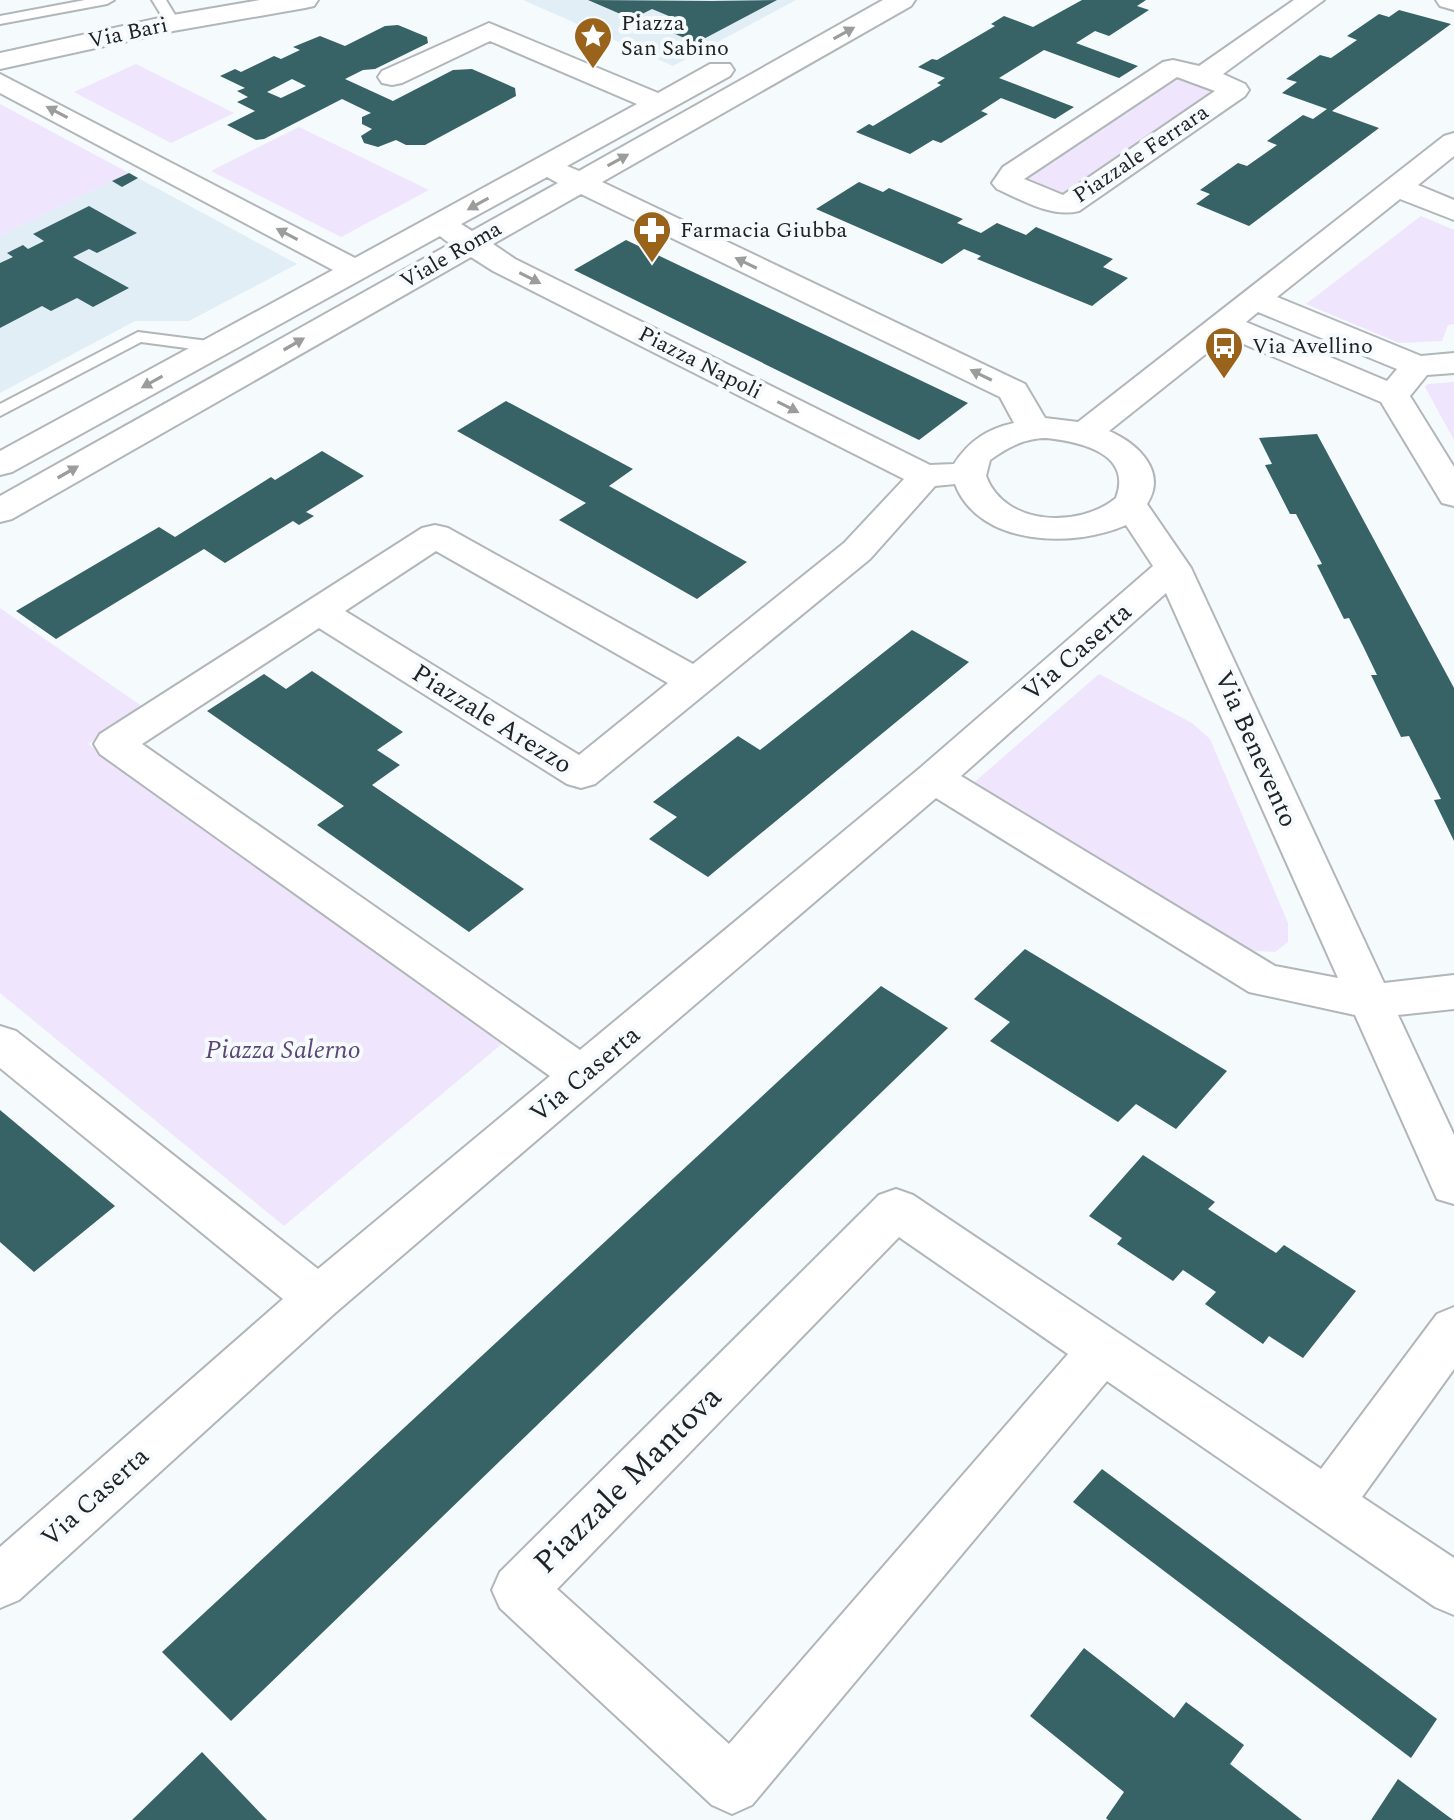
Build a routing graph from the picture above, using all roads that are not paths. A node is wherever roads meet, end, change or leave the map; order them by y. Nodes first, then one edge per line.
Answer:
1 (107, 0) edge
2 (159, 0) edge
3 (305, 0) edge
4 (902, 0) edge
5 (1311, 0) edge
6 (0, 20) edge
7 (173, 23) junction
8 (744, 57) dead end
9 (0, 61) edge
10 (1204, 75) junction
11 (392, 77) dead end
12 (0, 82) edge
13 (658, 103) junction
14 (1454, 142) edge
15 (546, 166) junction
16 (579, 182) junction
17 (1400, 188) junction
18 (1454, 211) edge
19 (439, 225) junction
20 (472, 243) junction
21 (356, 270) junction
22 (1256, 300) junction
23 (1224, 324) junction
24 (216, 347) junction
25 (1454, 363) edge
26 (1417, 366) junction
27 (1393, 395) junction
28 (0, 411) edge
29 (1034, 428) junction
30 (1085, 433) junction
31 (0, 465) edge
32 (969, 473) junction
33 (925, 476) junction
34 (1454, 495) edge
35 (1130, 504) junction
36 (0, 511) edge
37 (1173, 568) junction
38 (319, 612) junction
39 (697, 683) junction
40 (934, 778) junction
41 (1454, 992) edge
42 (1370, 1001) junction
43 (0, 1043) edge
44 (583, 1076) junction
45 (1454, 1185) edge
46 (318, 1298) junction
47 (1454, 1329) edge
48 (1102, 1350) junction
49 (1327, 1503) junction
50 (0, 1582) edge
51 (1454, 1589) edge

1 - 6 lane
2 - 7 lane
3 - 7 street, Via Bari
16 -> 4 street, Viale Roma
5 - 10 street, Piazzale Ferrara
7 - 9 street, Via Bari
8 - 13 street, Viale Roma
10 - 10 street, Piazzale Ferrara
11 - 13 street
21 -> 12 street
13 - 15 street, Viale Roma
14 - 17 street
15 - 16 street
15 -> 19 street, Viale Roma
16 - 20 street, Viale Roma
29 -> 16 street
17 - 18 street
17 - 22 street
19 - 20 street, Piazza Napoli
19 - 21 street, Viale Roma
20 -> 33 street, Piazza Napoli
36 -> 20 street, Viale Roma
21 - 24 street, Viale Roma
22 - 23 street
22 - 26 street
23 - 27 street
23 - 30 street
24 - 28 lane
24 -> 31 street, Viale Roma
25 - 26 street
26 - 27 street
27 - 34 street
29 - 30 street
29 - 32 street
30 - 35 street
32 - 33 street
32 - 35 street
33 - 39 street, Piazzale Arezzo
35 - 37 street, Via Benevento
37 - 40 street, Via Caserta
37 - 42 street, Via Benevento
38 - 39 street
38 - 39 street, Piazzale Arezzo
38 - 44 street
40 - 42 street
40 - 44 street, Via Caserta
41 - 42 street
42 - 45 street, Via Benevento
43 - 46 street
44 - 46 street, Via Caserta
46 - 50 street, Via Caserta
47 - 49 street
48 - 48 street, Piazzale Mantova
48 - 49 street, Piazzale Mantova
49 - 51 street, Piazzale Mantova

